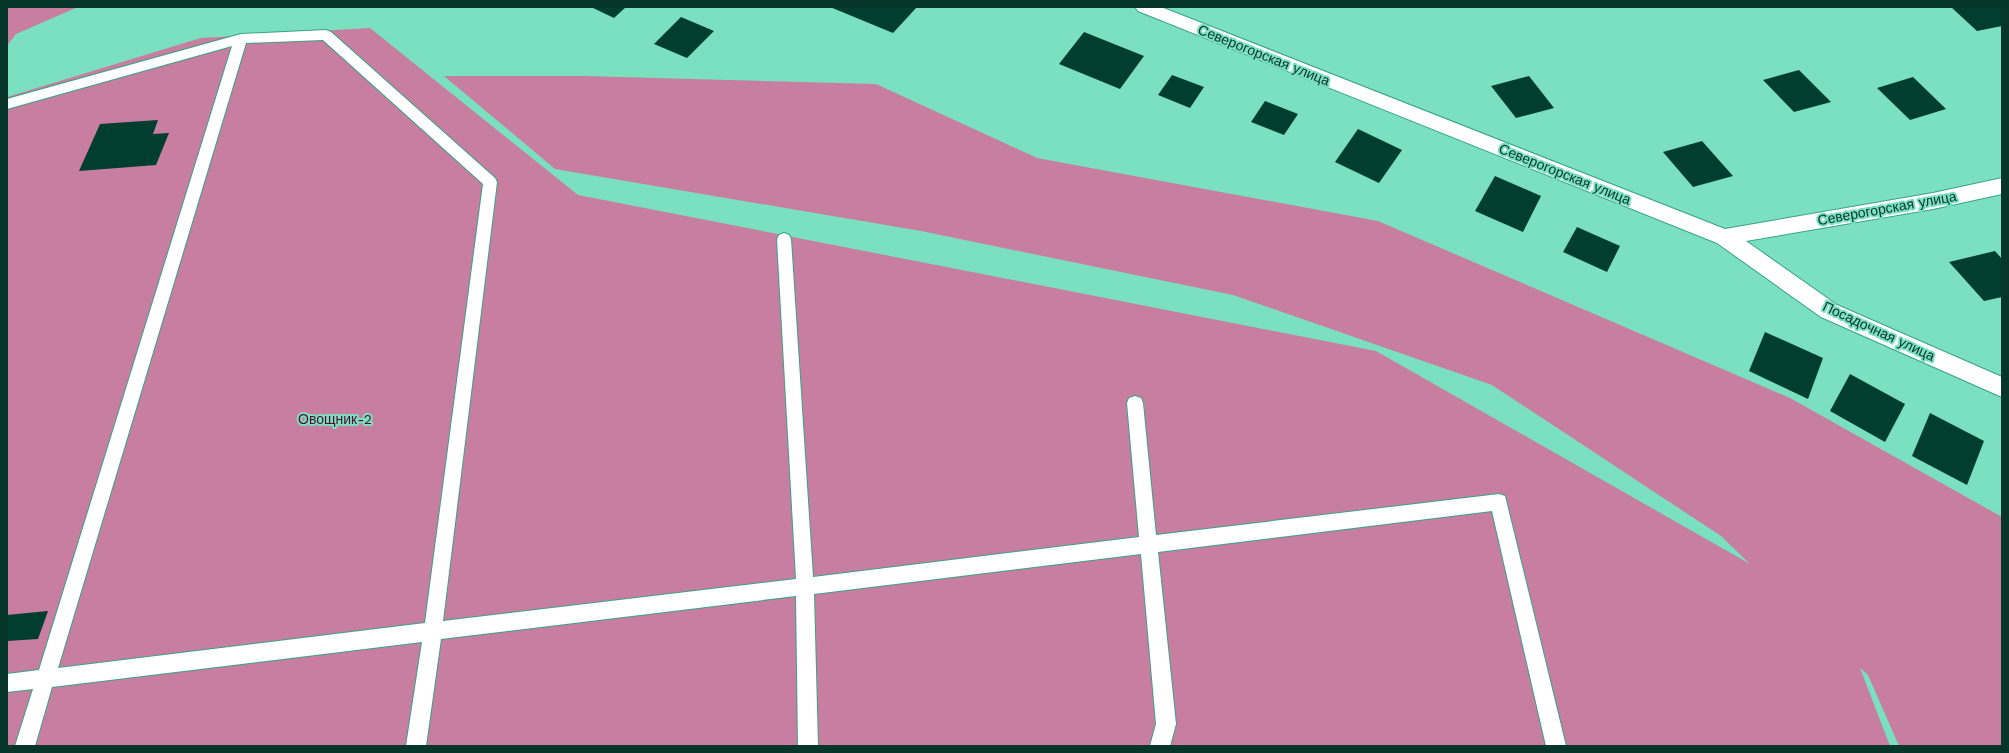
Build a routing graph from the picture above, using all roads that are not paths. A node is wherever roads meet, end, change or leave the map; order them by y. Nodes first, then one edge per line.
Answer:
1 (1144, 7) edge
2 (241, 39) junction
3 (7, 104) edge
4 (2002, 186) edge
5 (1724, 237) junction
6 (784, 239) dead end
7 (2002, 388) edge
8 (1136, 403) dead end
9 (1148, 544) junction
10 (805, 586) junction
11 (433, 631) junction
12 (47, 678) junction
13 (7, 683) edge
14 (25, 746) edge
15 (416, 746) edge
16 (808, 746) edge
17 (1160, 746) edge
18 (1556, 746) edge

1 - 5 street, Северогорская улица
2 - 3 lane
2 - 11 lane
2 - 12 lane
4 - 5 street, Северогорская улица
5 - 7 street, Посадочная улица
6 - 10 lane
8 - 9 lane
9 - 10 lane
9 - 17 lane
9 - 18 lane
10 - 11 lane
10 - 16 lane
11 - 12 lane
11 - 15 lane
12 - 13 lane
12 - 14 lane

